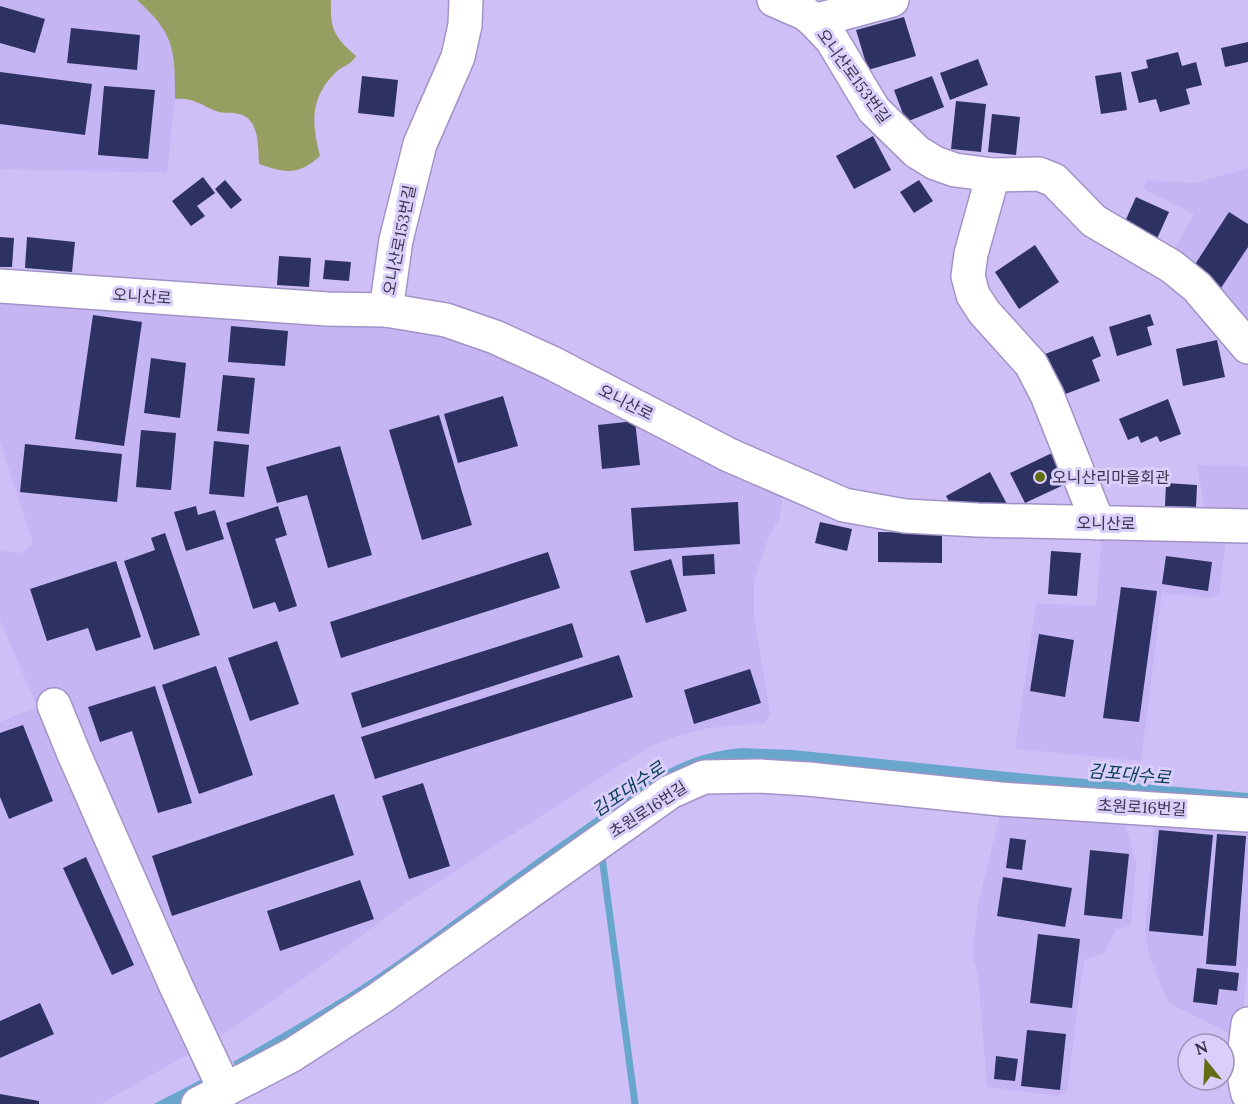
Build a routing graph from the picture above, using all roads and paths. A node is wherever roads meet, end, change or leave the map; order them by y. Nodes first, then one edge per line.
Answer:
1 (466, 0) edge
2 (774, 0) edge
3 (892, 0) edge
4 (814, 21) junction
5 (993, 175) junction
6 (0, 286) edge
7 (386, 310) junction
8 (1248, 347) edge
9 (1098, 523) junction
10 (1248, 526) edge
11 (54, 705) dead end
12 (1248, 815) edge
13 (1248, 1024) edge
14 (1248, 1094) edge
15 (212, 1097) edge

1 - 7 street, 오니산로153번길
2 - 4 street, 오니산로153번길
3 - 4 street, 오니산로153번길
4 - 5 street, 오니산로153번길
5 - 8 street, 오니산로153번길
5 - 9 street
6 - 7 street, 오니산로
7 - 9 street, 오니산로
9 - 10 street, 오니산로
11 - 15 street
12 - 15 street, 초원로16번길
13 - 14 street

